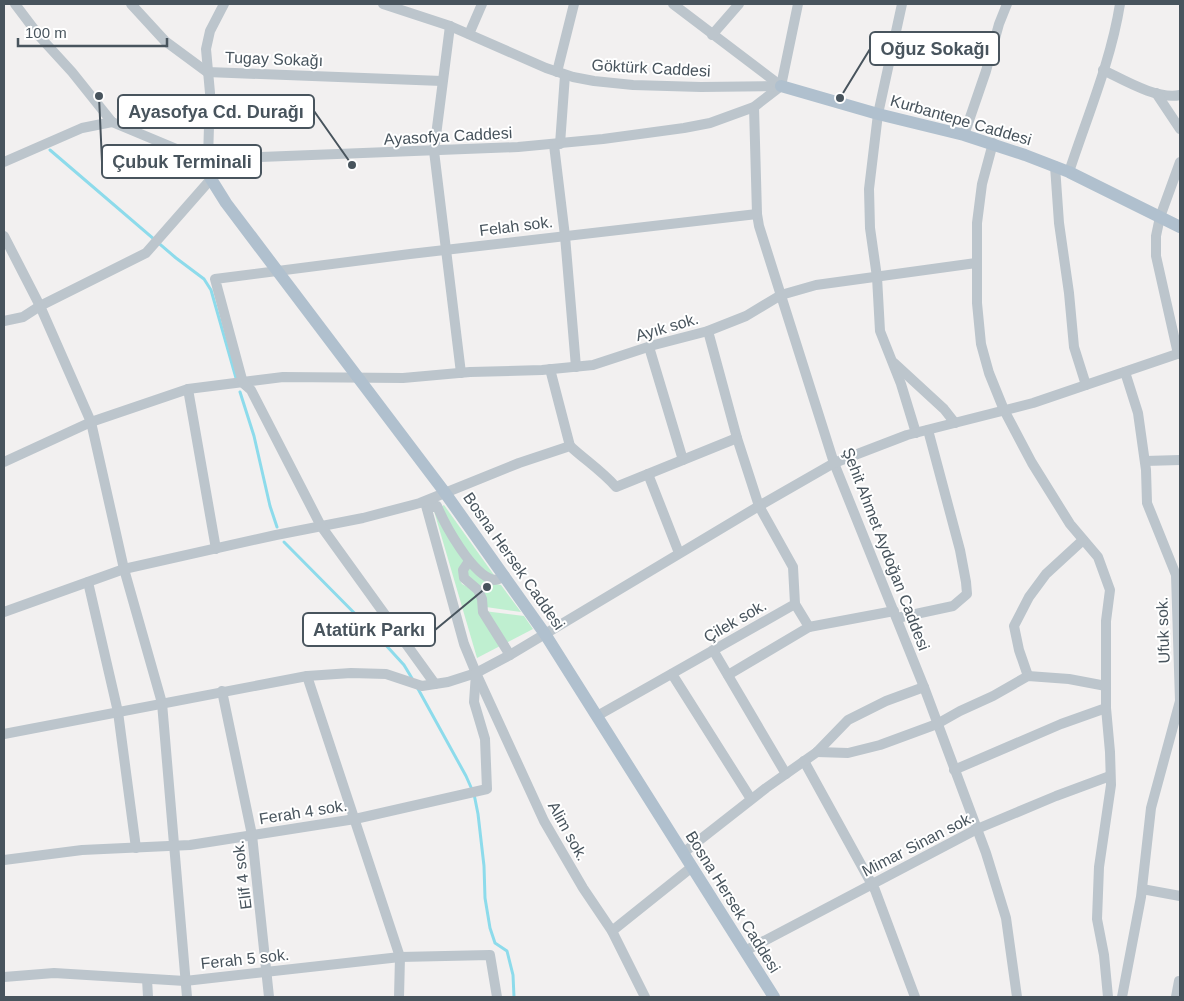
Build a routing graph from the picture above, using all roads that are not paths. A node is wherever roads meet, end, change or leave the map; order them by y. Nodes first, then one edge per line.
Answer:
1 (15, 4) edge
2 (131, 4) edge
3 (224, 4) edge
4 (383, 4) edge
5 (482, 4) edge
6 (574, 4) edge
7 (673, 4) edge
8 (739, 4) edge
9 (798, 4) edge
10 (902, 4) edge
11 (1007, 4) edge
12 (1120, 4) edge
13 (450, 26) junction
14 (469, 34) junction
15 (712, 35) junction
16 (1103, 70) junction
17 (208, 72) junction
18 (561, 74) junction
19 (442, 81) junction
20 (781, 86) junction
21 (1156, 93) junction
22 (1180, 95) edge
23 (754, 107) junction
24 (878, 114) junction
25 (112, 122) junction
26 (1180, 129) edge
27 (964, 135) junction
28 (557, 144) junction
29 (993, 144) junction
30 (434, 151) junction
31 (208, 159) junction
32 (4, 162) edge
33 (1180, 162) edge
34 (1055, 166) junction
35 (1069, 172) junction
36 (211, 179) junction
37 (757, 214) junction
38 (1160, 218) junction
39 (1180, 227) edge
40 (4, 236) edge
41 (565, 236) junction
42 (446, 250) junction
43 (976, 263) junction
44 (278, 270) junction
45 (876, 277) junction
46 (781, 295) junction
47 (40, 306) junction
48 (4, 321) edge
49 (708, 331) junction
50 (649, 347) junction
51 (1179, 354) edge
52 (892, 360) junction
53 (576, 366) junction
54 (550, 369) junction
55 (1125, 372) junction
56 (461, 373) junction
57 (358, 377) junction
58 (243, 382) junction
59 (1086, 385) junction
60 (188, 389) junction
61 (1004, 410) junction
62 (91, 422) junction
63 (955, 423) junction
64 (928, 430) junction
65 (916, 433) junction
66 (737, 438) junction
67 (570, 446) junction
68 (682, 460) junction
69 (1180, 460) edge
70 (4, 462) edge
71 (1145, 462) junction
72 (834, 463) junction
73 (648, 474) junction
74 (446, 494) junction
75 (426, 505) junction
76 (758, 506) junction
77 (321, 526) junction
78 (1083, 540) junction
79 (216, 548) junction
80 (679, 553) junction
81 (469, 560) junction
82 (1175, 560) edge
83 (124, 569) junction
84 (505, 576) junction
85 (88, 582) junction
86 (795, 604) junction
87 (4, 612) edge
88 (895, 615) junction
89 (809, 627) junction
90 (546, 634) junction
91 (713, 650) junction
92 (510, 655) junction
93 (476, 673) junction
94 (672, 674) junction
95 (728, 675) junction
96 (306, 676) junction
97 (1028, 676) junction
98 (1180, 680) edge
99 (435, 684) junction
100 (1106, 686) junction
101 (924, 687) junction
102 (222, 692) junction
103 (162, 703) junction
104 (1106, 708) junction
105 (118, 712) junction
106 (596, 716) junction
107 (937, 724) junction
108 (4, 734) edge
109 (817, 752) junction
110 (804, 761) junction
111 (954, 770) junction
112 (786, 774) junction
113 (1110, 776) junction
114 (751, 799) junction
115 (355, 819) junction
116 (977, 829) junction
117 (252, 835) junction
118 (174, 846) junction
119 (136, 848) junction
120 (682, 853) junction
121 (4, 860) edge
122 (692, 867) junction
123 (872, 884) junction
124 (1142, 889) junction
125 (1180, 896) edge
126 (612, 931) junction
127 (745, 951) junction
128 (400, 956) junction
129 (268, 972) junction
130 (4, 977) edge
131 (146, 978) junction
132 (185, 981) junction
133 (1180, 981) edge
134 (148, 997) edge
135 (187, 997) edge
136 (269, 997) edge
137 (399, 997) edge
138 (497, 997) edge
139 (645, 997) edge
140 (774, 997) edge
141 (915, 997) edge
142 (1017, 997) edge
143 (1108, 997) edge
144 (1122, 997) edge
145 (1176, 997) edge

1 - 25 street
2 - 17 street, Tugay Sokağı
3 - 17 street
4 - 13 street, Göktürk Caddesi
5 - 14 street
6 - 18 street
7 - 15 street
8 - 15 street
9 - 20 street
10 - 24 street
11 - 27 street
12 - 16 street
13 - 14 street, Göktürk Caddesi
13 - 19 street
14 - 18 street, Göktürk Caddesi
15 - 20 street
16 - 21 street
16 - 35 street
17 - 19 street, Tugay Sokağı
17 - 31 street
18 - 20 street, Göktürk Caddesi
18 - 28 street
19 - 30 street
20 - 23 street, Ayasofya Caddesi
20 - 24 main road, Kurbantepe Caddesi
21 - 22 street
21 - 26 street
23 - 28 street, Ayasofya Caddesi
23 - 37 street, Şehit Ahmet Aydoğan Caddesi
24 - 27 main road, Kurbantepe Caddesi
24 - 45 street
25 - 31 street, Ayasofya Caddesi
25 - 32 street
27 - 29 main road, Kurbantepe Caddesi
28 - 30 street, Ayasofya Caddesi
28 - 41 street
29 - 34 main road, Kurbantepe Caddesi
29 - 43 street
30 - 31 street, Ayasofya Caddesi
30 - 42 street
31 - 36 main road, Bosna Hersek Caddesi
33 - 38 street
34 - 35 main road, Kurbantepe Caddesi
34 - 59 street
35 - 38 main road, Kurbantepe Caddesi
36 - 44 main road, Bosna Hersek Caddesi
36 - 47 street
37 - 41 street, Felah sok.
37 - 46 street, Şehit Ahmet Aydoğan Caddesi
38 - 39 main road, Kurbantepe Caddesi
38 - 51 street
40 - 47 street
41 - 42 street, Felah sok.
41 - 53 street
42 - 44 street, Felah sok.
42 - 56 street
43 - 45 street, Ayık sok.
43 - 61 street
44 - 57 main road, Bosna Hersek Caddesi
44 - 58 street, Felah sok.
45 - 46 street, Ayık sok.
45 - 52 street
46 - 49 street, Ayık sok.
46 - 72 street, Şehit Ahmet Aydoğan Caddesi
47 - 48 street
47 - 62 street
49 - 50 street, Ayık sok.
49 - 66 street
50 - 53 street, Ayık sok.
50 - 68 street
51 - 55 street
52 - 63 street
52 - 65 street
53 - 54 street, Ayık sok.
54 - 56 street, Ayık sok.
54 - 67 street
55 - 59 street
55 - 71 street, Ufuk sok.
56 - 57 street, Ayık sok.
57 - 58 street, Ayık sok.
57 - 74 main road, Bosna Hersek Caddesi
58 - 60 street, Ayık sok.
58 - 77 street
59 - 61 street
60 - 62 street, Ayık sok.
60 - 79 street
61 - 63 street
61 - 78 street
62 - 70 street, Ayık sok.
62 - 83 street
63 - 64 street
64 - 65 street
64 - 88 street
65 - 72 street
66 - 68 street
66 - 76 street
67 - 73 street
67 - 74 street
68 - 73 street
69 - 71 street
71 - 82 street, Ufuk sok.
72 - 76 street
72 - 88 street, Şehit Ahmet Aydoğan Caddesi
73 - 80 street
74 - 75 street
74 - 84 main road, Bosna Hersek Caddesi
75 - 77 street
75 - 81 street
75 - 93 street, Alim sok.
76 - 80 street
76 - 86 street
77 - 79 street
77 - 99 street
78 - 97 street
78 - 100 street
79 - 83 street
80 - 90 street
81 - 84 street
81 - 92 street
82 - 98 street, Ufuk sok.
83 - 85 street
83 - 103 street
84 - 90 main road, Bosna Hersek Caddesi
85 - 87 street
85 - 105 street
86 - 89 street
86 - 91 street, Çilek sok.
88 - 89 street
88 - 101 street, Şehit Ahmet Aydoğan Caddesi
89 - 95 street
90 - 92 street
90 - 106 main road, Bosna Hersek Caddesi
91 - 94 street, Çilek sok.
91 - 95 street
92 - 93 street
93 - 99 street
93 - 115 street, Ferah 4 sok.
93 - 126 street, Alim sok.
94 - 106 street, Çilek sok.
94 - 114 street
95 - 112 street
96 - 99 street
96 - 102 street
96 - 115 street
97 - 100 street
97 - 107 street
98 - 124 street, Ufuk sok.
100 - 104 street
101 - 107 street, Şehit Ahmet Aydoğan Caddesi
101 - 109 street
102 - 103 street
102 - 117 street, Elif 4 sok.
103 - 105 street
103 - 118 street
104 - 111 street
104 - 113 street
105 - 108 street
105 - 119 street
106 - 120 main road, Bosna Hersek Caddesi
107 - 109 street
107 - 111 street, Şehit Ahmet Aydoğan Caddesi
109 - 110 street
110 - 112 street
110 - 123 street
111 - 116 street, Şehit Ahmet Aydoğan Caddesi
112 - 114 street
113 - 116 street, Mimar Sinan sok.
113 - 143 street
114 - 120 street
115 - 117 street, Ferah 4 sok.
115 - 128 street
116 - 123 street, Mimar Sinan sok.
116 - 142 street, Şehit Ahmet Aydoğan Caddesi
117 - 118 street, Ferah 4 sok.
117 - 129 street, Elif 4 sok.
118 - 119 street, Ferah 4 sok.
118 - 132 street
119 - 121 street, Ferah 4 sok.
120 - 122 main road, Bosna Hersek Caddesi
122 - 126 street
122 - 127 main road, Bosna Hersek Caddesi
123 - 127 street, Mimar Sinan sok.
123 - 141 street
124 - 125 street
124 - 144 street, Ufuk sok.
126 - 139 street, Alim sok.
127 - 140 main road, Bosna Hersek Caddesi
128 - 129 street, Ferah 5 sok.
128 - 137 street
128 - 138 street, Ferah 5 sok.
129 - 132 street, Ferah 5 sok.
129 - 136 street, Elif 4 sok.
130 - 131 street, Ferah 5 sok.
131 - 132 street, Ferah 5 sok.
131 - 134 street
132 - 135 street
133 - 145 street

